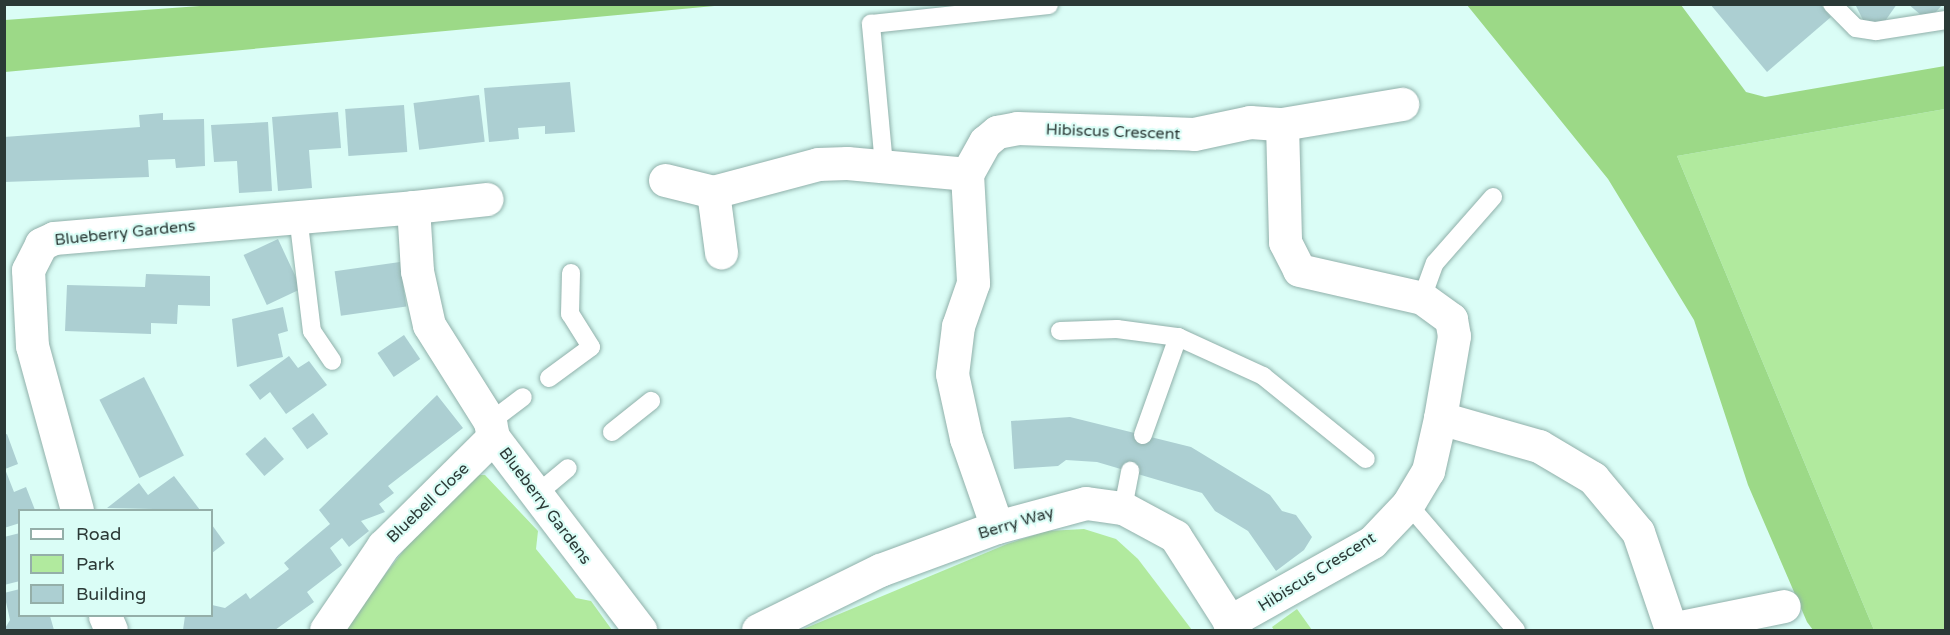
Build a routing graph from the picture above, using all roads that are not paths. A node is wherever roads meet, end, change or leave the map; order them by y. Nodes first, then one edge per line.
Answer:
1 (1049, 4) edge
2 (1832, 4) edge
3 (1946, 20) edge
4 (1402, 104) dead end
5 (1282, 124) junction
6 (884, 165) junction
7 (967, 174) junction
8 (665, 180) dead end
9 (713, 192) junction
10 (1493, 197) dead end
11 (487, 199) dead end
12 (412, 207) junction
13 (298, 216) junction
14 (721, 252) dead end
15 (571, 273) dead end
16 (1422, 298) junction
17 (1060, 331) dead end
18 (1178, 337) junction
19 (332, 361) dead end
20 (549, 378) dead end
21 (523, 397) dead end
22 (651, 402) dead end
23 (1440, 418) junction
24 (491, 430) junction
25 (612, 432) dead end
26 (1143, 435) dead end
27 (1366, 459) dead end
28 (568, 468) dead end
29 (1130, 471) dead end
30 (537, 494) junction
31 (1408, 504) junction
32 (1123, 508) junction
33 (77, 509) edge
34 (997, 527) junction
35 (1784, 606) dead end
36 (1232, 626) edge
37 (326, 630) edge
38 (640, 630) edge
39 (758, 630) edge
40 (1516, 630) edge
41 (1670, 630) edge

1 - 6 lane
2 - 3 lane
4 - 5 street, Hibiscus Crescent
5 - 7 street, Hibiscus Crescent
5 - 16 street, Hibiscus Crescent
6 - 7 street
6 - 9 street
7 - 34 street
8 - 9 street
9 - 14 street
10 - 16 lane
11 - 12 street, Blueberry Gardens
12 - 13 street, Blueberry Gardens
12 - 24 street, Blueberry Gardens
13 - 19 lane
13 - 33 street, Blueberry Gardens
15 - 20 lane
16 - 23 street, Hibiscus Crescent
17 - 18 lane
18 - 26 lane
18 - 27 lane
21 - 24 lane
22 - 25 lane
23 - 31 street, Hibiscus Crescent
23 - 41 street
24 - 30 street, Blueberry Gardens
24 - 37 street, Bluebell Close
28 - 30 lane
29 - 32 lane
30 - 38 street, Blueberry Gardens
31 - 36 street, Hibiscus Crescent
31 - 40 lane
32 - 34 street, Berry Way
32 - 36 street, Berry Way
34 - 39 street, Berry Way
35 - 41 street

